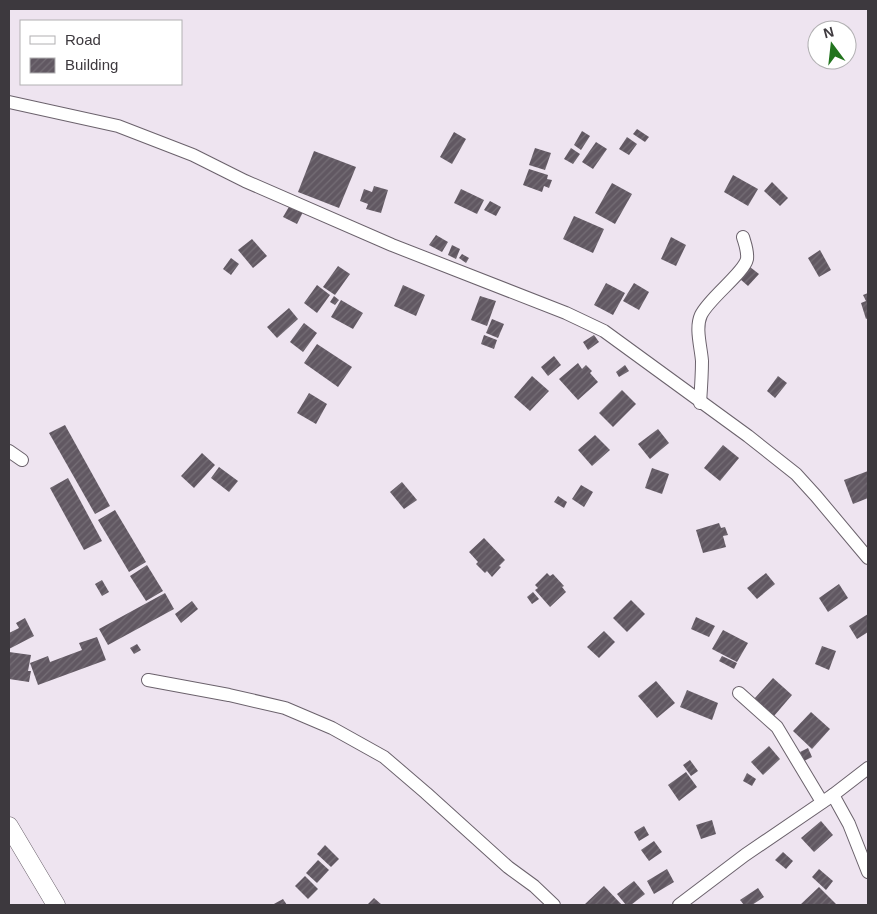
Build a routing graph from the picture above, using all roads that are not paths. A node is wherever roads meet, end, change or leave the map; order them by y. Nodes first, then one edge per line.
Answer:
1 (9, 102) edge
2 (743, 237) dead end
3 (700, 403) junction
4 (9, 451) edge
5 (22, 460) dead end
6 (868, 558) edge
7 (148, 680) dead end
8 (738, 693) dead end
9 (868, 768) edge
10 (833, 795) junction
11 (822, 802) junction
12 (9, 826) edge
13 (868, 872) edge
14 (686, 903) edge
15 (56, 905) edge
16 (554, 905) edge

1 - 3 street
2 - 3 street
3 - 6 street
4 - 5 street
7 - 16 street
8 - 11 street
9 - 10 street
10 - 11 street
10 - 13 street
11 - 14 street
12 - 15 main road

